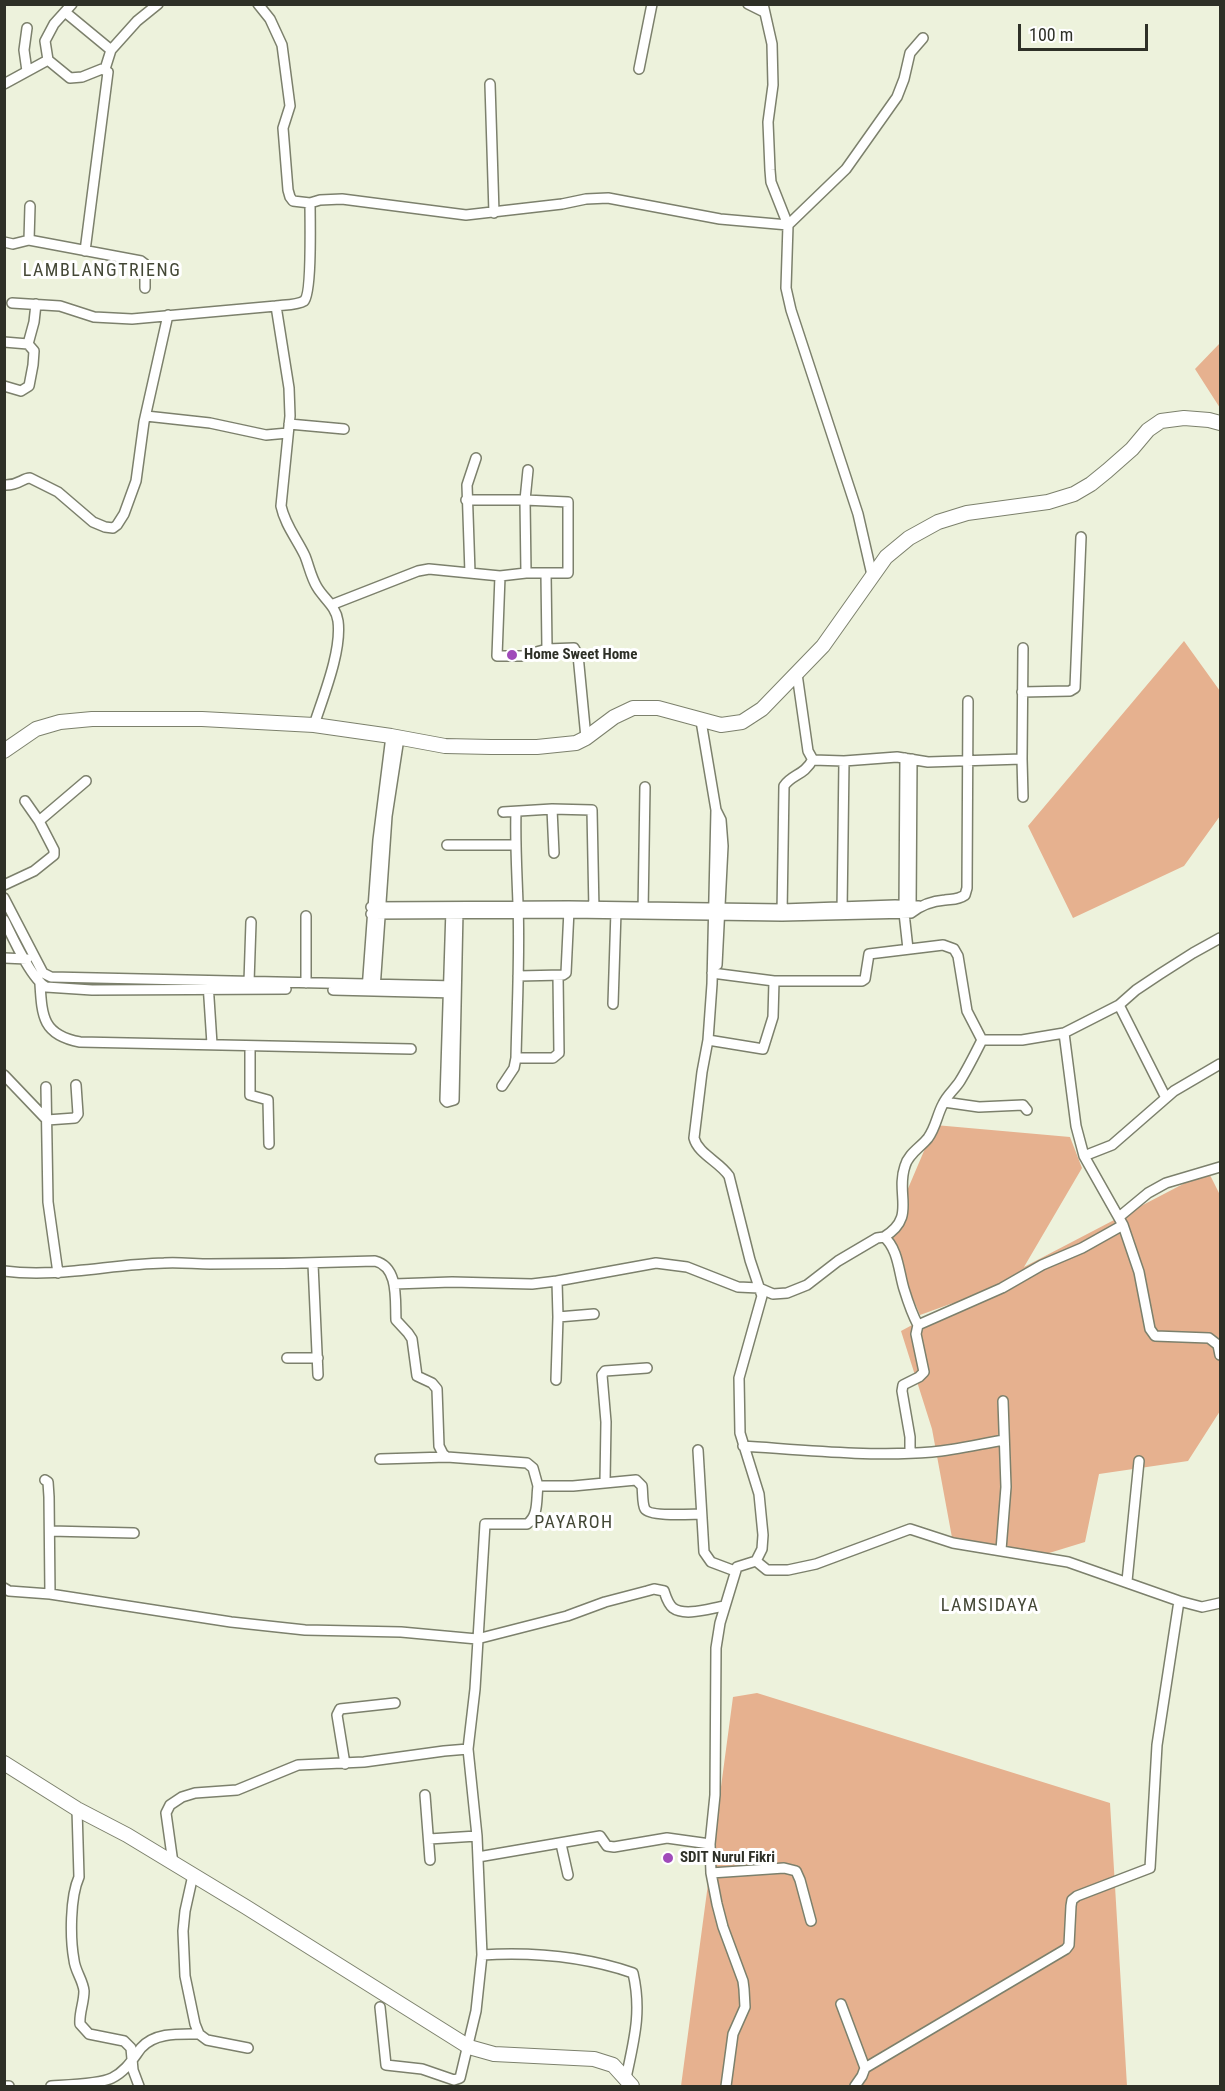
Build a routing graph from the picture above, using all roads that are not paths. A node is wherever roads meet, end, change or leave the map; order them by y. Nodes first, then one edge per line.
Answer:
1 (72, 4) edge
2 (158, 4) edge
3 (258, 4) edge
4 (652, 4) edge
5 (748, 4) edge
6 (764, 8) edge
7 (65, 12) junction
8 (27, 28) dead end
9 (923, 38) dead end
10 (111, 50) junction
11 (48, 60) junction
12 (105, 69) junction
13 (639, 69) dead end
14 (27, 71) junction
15 (4, 84) edge
16 (490, 84) dead end
17 (310, 203) junction
18 (30, 206) dead end
19 (494, 213) junction
20 (788, 225) junction
21 (29, 240) junction
22 (4, 242) edge
23 (85, 251) junction
24 (145, 288) dead end
25 (12, 303) dead end
26 (36, 304) junction
27 (276, 306) junction
28 (168, 315) junction
29 (4, 342) edge
30 (28, 344) junction
31 (4, 386) edge
32 (146, 416) junction
33 (1221, 423) edge
34 (288, 428) junction
35 (344, 429) dead end
36 (476, 458) dead end
37 (528, 470) dead end
38 (4, 485) edge
39 (466, 500) junction
40 (525, 500) junction
41 (1081, 537) dead end
42 (470, 573) junction
43 (526, 573) junction
44 (546, 574) junction
45 (872, 575) junction
46 (500, 576) junction
47 (331, 605) junction
48 (1023, 648) dead end
49 (547, 649) junction
50 (797, 674) junction
51 (1022, 692) junction
52 (968, 701) dead end
53 (701, 721) junction
54 (314, 725) junction
55 (395, 737) junction
56 (586, 738) junction
57 (4, 751) edge
58 (909, 758) junction
59 (813, 759) junction
60 (1022, 759) junction
61 (844, 761) junction
62 (967, 762) junction
63 (86, 780) dead end
64 (645, 787) dead end
65 (1023, 798) dead end
66 (25, 801) dead end
67 (552, 809) junction
68 (503, 812) dead end
69 (516, 812) junction
70 (39, 821) junction
71 (447, 845) dead end
72 (514, 845) junction
73 (554, 853) dead end
74 (4, 885) edge
75 (4, 898) edge
76 (910, 908) junction
77 (454, 910) junction
78 (518, 910) junction
79 (569, 910) junction
80 (594, 910) junction
81 (375, 911) junction
82 (616, 911) junction
83 (642, 911) junction
84 (842, 911) junction
85 (716, 912) junction
86 (782, 913) junction
87 (306, 916) dead end
88 (4, 920) edge
89 (251, 922) dead end
90 (1221, 938) edge
91 (908, 949) junction
92 (4, 958) edge
93 (35, 958) junction
94 (25, 960) junction
95 (712, 973) junction
96 (518, 976) junction
97 (558, 976) junction
98 (774, 981) junction
99 (249, 982) junction
100 (306, 983) junction
101 (40, 984) junction
102 (208, 985) junction
103 (371, 988) junction
104 (452, 990) junction
105 (613, 1004) dead end
106 (1119, 1005) junction
107 (1064, 1033) junction
108 (708, 1040) junction
109 (982, 1040) junction
110 (212, 1044) junction
111 (250, 1046) junction
112 (411, 1049) dead end
113 (516, 1058) junction
114 (1221, 1064) edge
115 (4, 1075) edge
116 (76, 1085) dead end
117 (502, 1086) dead end
118 (46, 1087) dead end
119 (1166, 1098) junction
120 (944, 1102) junction
121 (1027, 1110) dead end
122 (47, 1120) junction
123 (269, 1144) dead end
124 (1084, 1156) junction
125 (1221, 1167) edge
126 (1121, 1221) junction
127 (884, 1237) junction
128 (313, 1264) junction
129 (4, 1271) edge
130 (58, 1273) junction
131 (558, 1281) junction
132 (394, 1284) junction
133 (759, 1288) junction
134 (594, 1314) dead end
135 (558, 1317) junction
136 (918, 1325) junction
137 (1221, 1355) edge
138 (287, 1358) dead end
139 (318, 1358) junction
140 (646, 1368) dead end
141 (318, 1375) dead end
142 (556, 1380) dead end
143 (1003, 1401) dead end
144 (1004, 1440) junction
145 (743, 1446) junction
146 (698, 1450) dead end
147 (910, 1453) junction
148 (447, 1457) junction
149 (380, 1459) dead end
150 (1139, 1461) dead end
151 (45, 1480) dead end
152 (605, 1482) junction
153 (538, 1486) junction
154 (701, 1514) junction
155 (50, 1531) junction
156 (134, 1533) dead end
157 (1001, 1550) junction
158 (756, 1561) junction
159 (737, 1567) junction
160 (1127, 1581) junction
161 (4, 1588) edge
162 (50, 1594) junction
163 (1179, 1601) junction
164 (1221, 1603) edge
165 (725, 1606) junction
166 (477, 1639) junction
167 (395, 1703) dead end
168 (468, 1749) junction
169 (4, 1763) edge
170 (345, 1764) junction
171 (425, 1795) dead end
172 (77, 1809) junction
173 (477, 1836) junction
174 (429, 1839) junction
175 (561, 1844) junction
176 (710, 1844) junction
177 (478, 1857) junction
178 (430, 1860) dead end
179 (173, 1863) junction
180 (711, 1873) junction
181 (193, 1875) junction
182 (568, 1875) dead end
183 (811, 1921) dead end
184 (482, 1955) junction
185 (841, 2004) dead end
186 (380, 2007) dead end
187 (199, 2034) junction
188 (469, 2047) junction
189 (248, 2048) dead end
190 (132, 2061) junction
191 (865, 2068) junction
192 (632, 2084) edge
193 (51, 2086) edge
194 (139, 2086) edge
195 (726, 2086) edge
196 (855, 2086) edge

1 - 7 street
2 - 10 street
3 - 17 street
4 - 13 street
5 - 6 street
6 - 20 street
7 - 10 street
7 - 11 street
8 - 14 street
9 - 20 street
10 - 12 street
11 - 12 street
11 - 14 street
12 - 23 street
14 - 15 street
16 - 19 street
17 - 19 street
17 - 27 street
18 - 21 street
19 - 20 street
20 - 45 street
21 - 22 street
21 - 23 street
23 - 24 street
25 - 26 street
26 - 28 street
26 - 30 street
27 - 28 street
27 - 34 street
28 - 32 street
29 - 30 street
30 - 31 street
32 - 34 street
32 - 38 street
33 - 45 main road
34 - 35 street
34 - 47 street
36 - 39 street
37 - 40 street
39 - 40 street
39 - 42 street
40 - 43 street
40 - 44 street
41 - 51 street
42 - 46 street
42 - 47 street
43 - 44 street
43 - 46 street
44 - 49 street
45 - 50 main road
46 - 49 street
47 - 54 street
48 - 51 street
49 - 56 street
50 - 53 main road
50 - 59 street
51 - 60 street
52 - 62 street
53 - 56 main road
53 - 85 street
54 - 55 main road
54 - 57 main road
55 - 56 main road
55 - 81 street
58 - 61 street
58 - 62 street
58 - 76 street
59 - 61 street
59 - 86 street
60 - 62 street
60 - 65 street
61 - 84 street
62 - 76 street
63 - 70 street
64 - 83 street
66 - 70 street
67 - 69 street
67 - 73 street
67 - 80 street
68 - 69 street
69 - 72 street
70 - 74 street
71 - 72 street
72 - 78 street
75 - 93 street
76 - 84 street
76 - 91 street
77 - 78 street
77 - 81 street
77 - 104 street
78 - 79 street
78 - 96 street
79 - 80 street
79 - 97 street
80 - 82 street
81 - 103 street
82 - 83 street
82 - 105 street
83 - 85 street
84 - 86 street
85 - 86 street
85 - 95 street
87 - 100 street
88 - 94 street
89 - 99 street
90 - 106 street
91 - 98 street
91 - 109 street
92 - 94 street
93 - 94 street
93 - 102 street
94 - 101 street
95 - 98 street
95 - 108 street
96 - 97 street
96 - 113 street
97 - 113 street
98 - 108 street
99 - 100 street
99 - 102 street
100 - 103 street
101 - 102 street
101 - 110 street
102 - 103 street
102 - 110 street
103 - 104 street
104 - 104 street
106 - 107 street
106 - 119 street
107 - 109 street
107 - 124 street
108 - 133 street
109 - 120 street
110 - 111 street
111 - 112 street
111 - 123 street
113 - 117 street
114 - 119 street
115 - 122 street
116 - 122 street
118 - 122 street
119 - 124 street
120 - 121 street
120 - 127 street
122 - 130 street
124 - 126 street
125 - 126 street
126 - 136 street
126 - 137 street
127 - 133 street
127 - 136 street
128 - 130 street
128 - 132 street
128 - 139 street
129 - 130 street
131 - 132 street
131 - 133 street
131 - 135 street
132 - 148 street
133 - 145 street
134 - 135 street
135 - 142 street
136 - 147 street
138 - 139 street
139 - 141 street
140 - 152 street
143 - 144 street
144 - 147 street
144 - 157 street
145 - 147 street
145 - 158 street
146 - 154 street
148 - 149 street
148 - 153 street
150 - 160 street
151 - 155 street
152 - 153 street
152 - 154 street
153 - 166 street
154 - 159 street
155 - 156 street
155 - 162 street
157 - 158 street
157 - 160 street
158 - 159 street
159 - 165 street
160 - 163 street
161 - 162 street
162 - 166 street
163 - 164 street
163 - 191 street
165 - 166 street
165 - 176 street
166 - 168 street
167 - 170 street
168 - 170 street
168 - 173 street
169 - 172 main road
170 - 179 street
171 - 174 street
172 - 179 main road
172 - 190 street
173 - 174 street
173 - 177 street
174 - 178 street
175 - 176 street
175 - 177 street
175 - 182 street
176 - 180 street
177 - 184 street
179 - 181 main road
180 - 183 street
180 - 195 street
181 - 187 street
181 - 188 main road
184 - 188 street
184 - 192 street
185 - 191 street
186 - 188 street
187 - 189 street
187 - 190 street
188 - 192 main road
190 - 193 street
190 - 194 street
191 - 196 street

